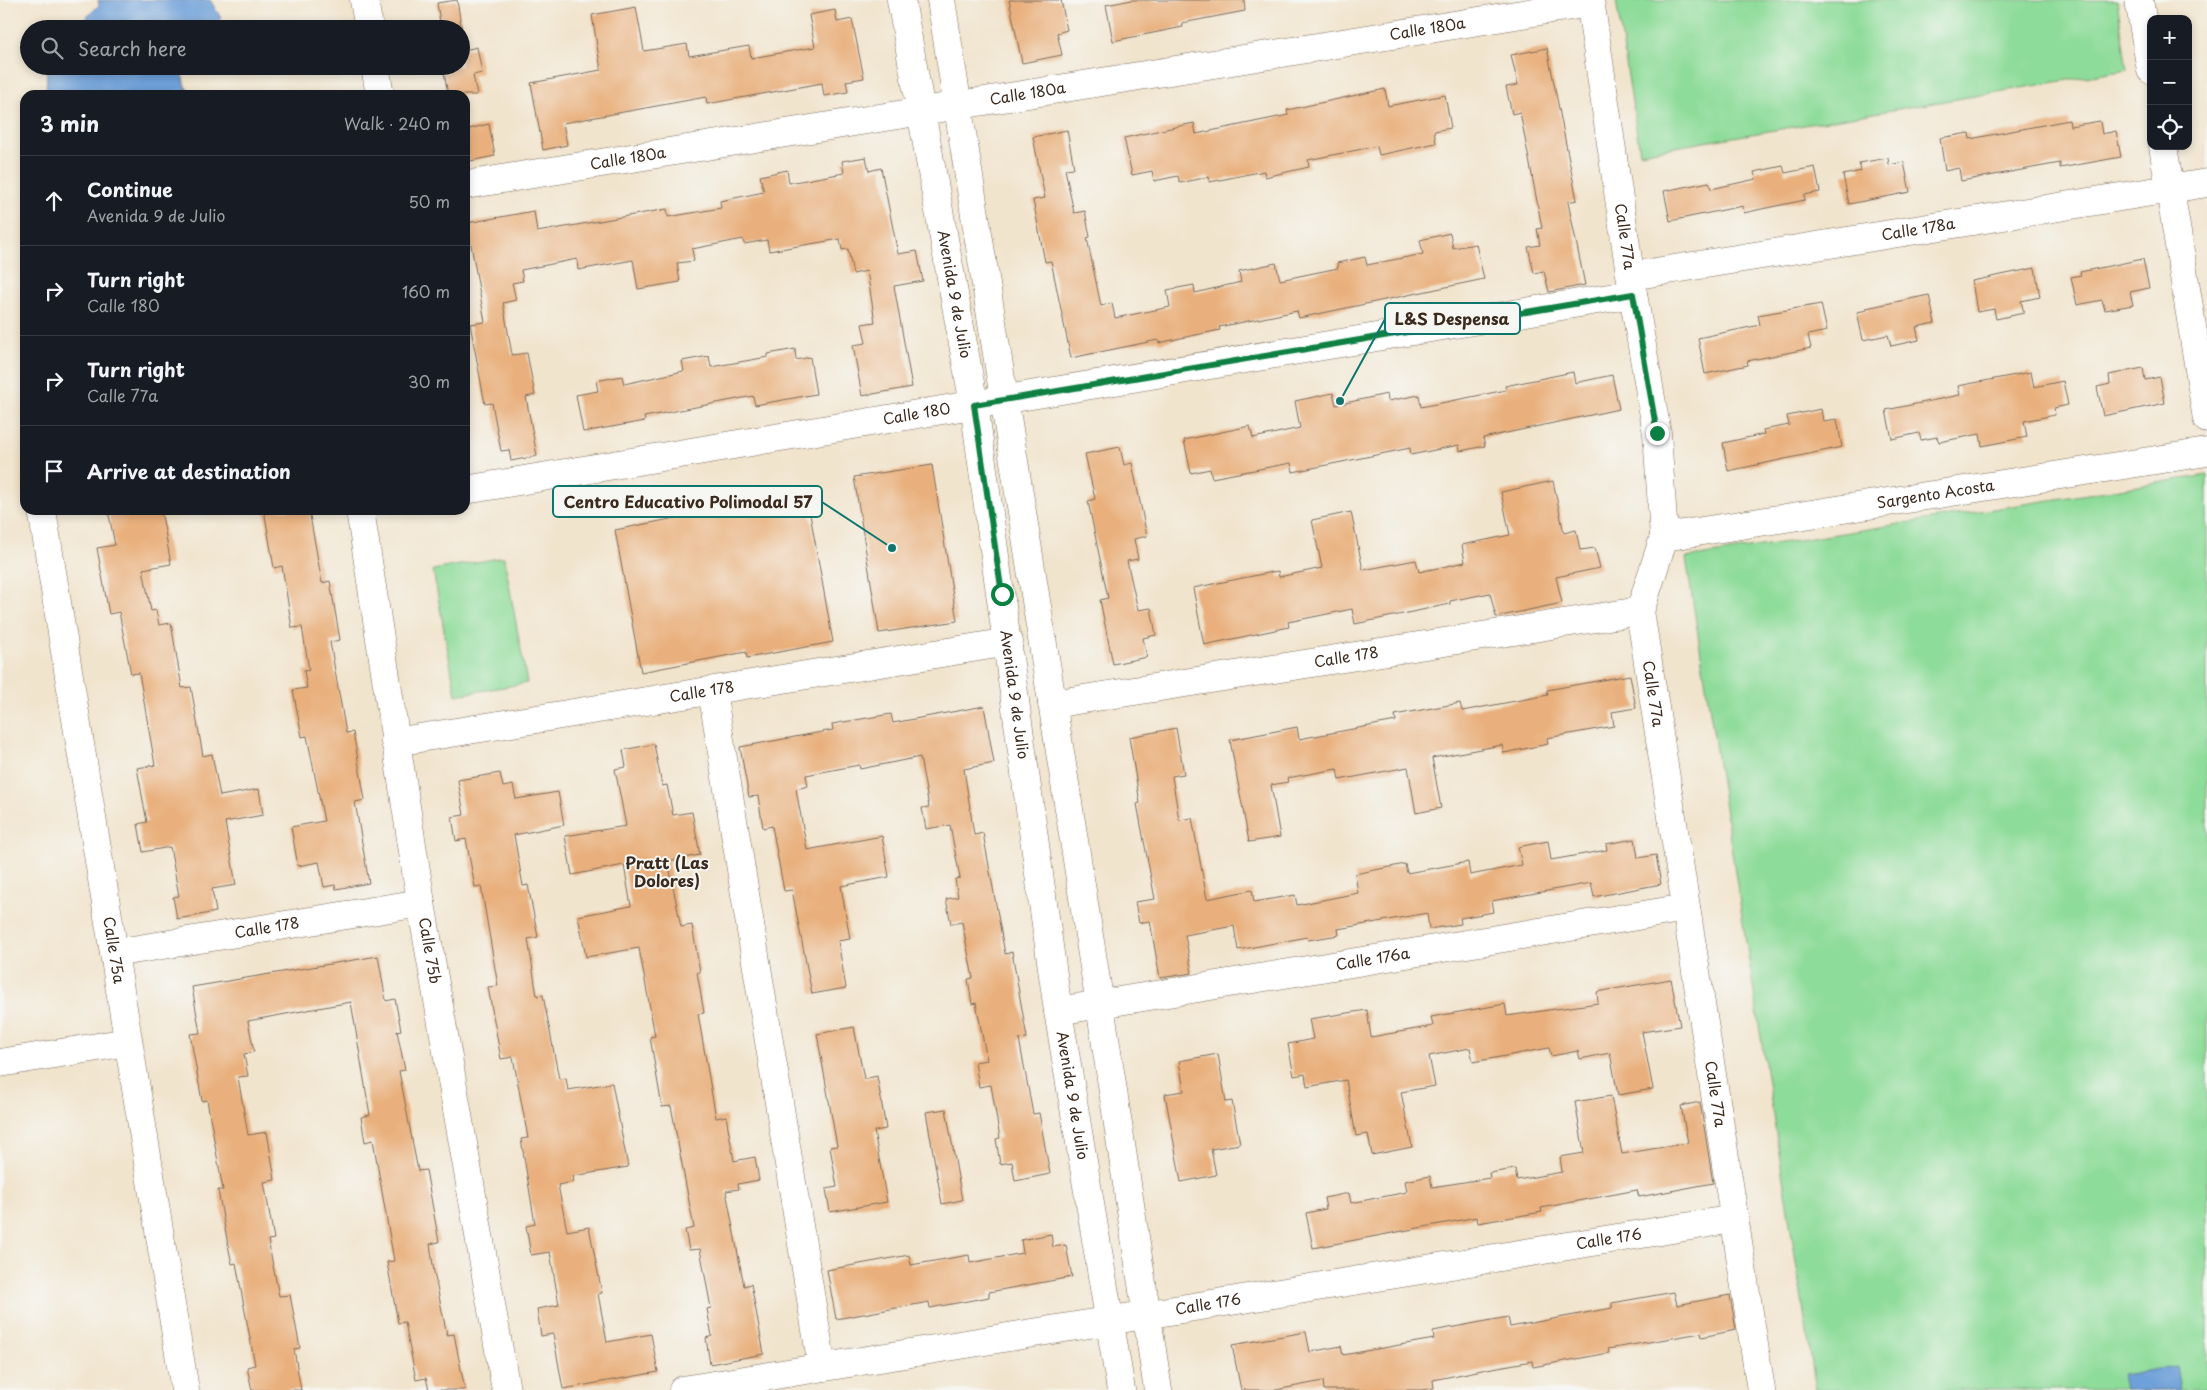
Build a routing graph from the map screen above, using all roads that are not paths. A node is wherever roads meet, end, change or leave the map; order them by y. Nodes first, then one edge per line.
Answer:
1 (364, 0) edge
2 (901, 0) edge
3 (941, 0) edge
4 (2140, 0) edge
5 (1590, 2) edge
6 (367, 20) edge
7 (2149, 60) edge
8 (377, 75) edge
9 (379, 90) edge
10 (958, 105) junction
11 (920, 111) junction
12 (2164, 150) edge
13 (470, 183) edge
14 (2207, 183) edge
15 (2170, 189) junction
16 (1632, 285) junction
17 (1004, 400) junction
18 (974, 405) junction
19 (2207, 418) edge
20 (2207, 452) edge
21 (470, 489) edge
22 (43, 515) edge
23 (361, 515) edge
24 (1664, 537) junction
25 (1640, 611) junction
26 (1009, 642) junction
27 (712, 691) junction
28 (1052, 704) junction
29 (395, 742) junction
30 (421, 903) junction
31 (1686, 908) junction
32 (114, 953) junction
33 (1100, 1004) junction
34 (1058, 1011) junction
35 (128, 1042) junction
36 (0, 1063) edge
37 (1734, 1219) junction
38 (1146, 1314) junction
39 (1111, 1320) junction
40 (822, 1367) junction
41 (185, 1390) edge
42 (506, 1390) edge
43 (683, 1390) edge
44 (1121, 1390) edge
45 (1158, 1390) edge
46 (1761, 1390) edge

1 - 6 street
2 - 11 street, Avenida 9 de Julio
3 - 10 street
4 - 7 street
5 - 10 street, Calle 180a
5 - 16 street, Calle 77a
8 - 9 street
10 - 11 street, Calle 180a
10 - 17 street
11 - 13 street, Calle 180a
11 - 18 street, Avenida 9 de Julio
12 - 15 street
14 - 15 street, Calle 178a
15 - 16 street, Calle 178a
15 - 19 street
16 - 17 street, Calle 180
16 - 24 street, Calle 77a
17 - 18 street, Calle 180
17 - 28 street
18 - 21 street, Calle 180
18 - 26 street, Avenida 9 de Julio
20 - 24 street, Sargento Acosta
22 - 32 street, Calle 75a
23 - 29 street, Calle 75b
24 - 25 street, Calle 77a
25 - 28 street, Calle 178
25 - 31 street, Calle 77a
26 - 27 street, Calle 178
26 - 34 street, Avenida 9 de Julio
27 - 29 street, Calle 178
27 - 40 street
28 - 33 street
29 - 30 street, Calle 75b
30 - 32 street, Calle 178
30 - 42 street, Calle 75b
31 - 33 street, Calle 176a
31 - 37 street, Calle 77a
32 - 35 street, Calle 75a
33 - 34 street, Calle 176a
33 - 38 street
34 - 39 street, Avenida 9 de Julio
35 - 36 street
35 - 41 street, Calle 75a
37 - 38 street, Calle 176
37 - 46 street, Calle 77a
38 - 39 street, Calle 176
38 - 45 street
39 - 40 street, Calle 176
39 - 44 street, Avenida 9 de Julio
40 - 43 street, Calle 176

